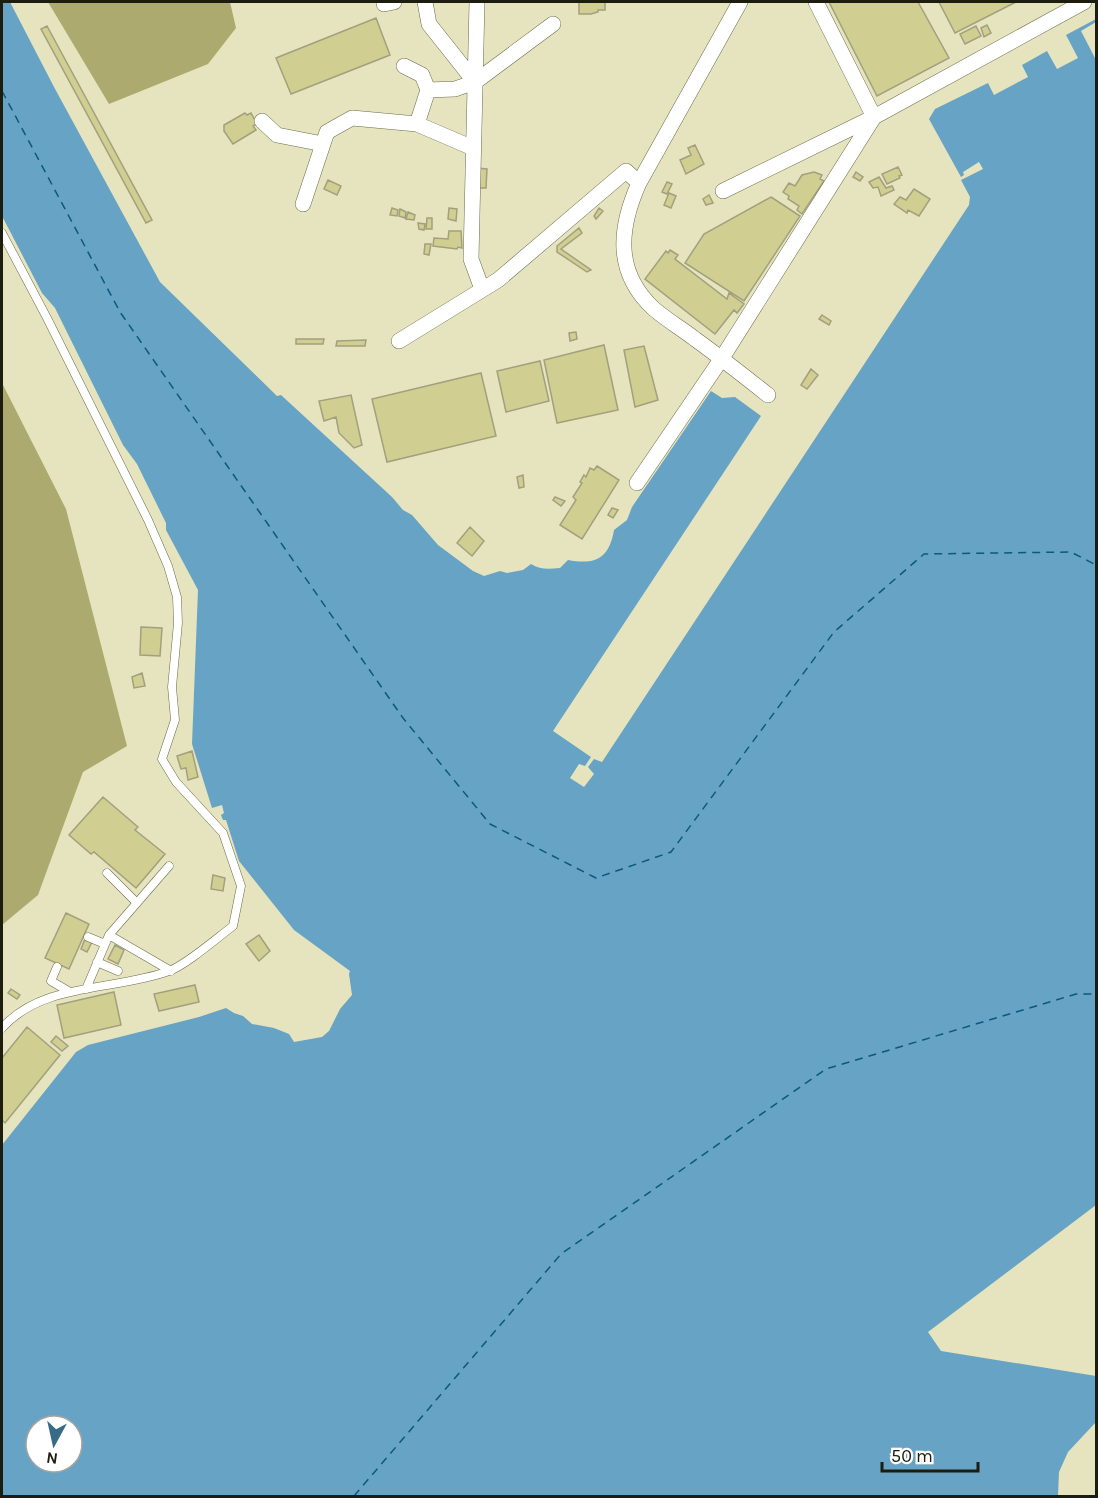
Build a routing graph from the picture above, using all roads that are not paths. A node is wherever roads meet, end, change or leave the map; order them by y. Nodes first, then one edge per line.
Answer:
1 (425, 2) edge
2 (477, 2) edge
3 (740, 2) edge
4 (816, 2) edge
5 (1084, 2) edge
6 (553, 24) dead end
7 (404, 66) dead end
8 (475, 82) junction
9 (428, 90) junction
10 (874, 117) junction
11 (262, 122) dead end
12 (417, 124) junction
13 (323, 144) junction
14 (473, 148) junction
15 (639, 183) junction
16 (723, 191) dead end
17 (303, 204) dead end
18 (2, 233) edge
19 (482, 289) junction
20 (399, 341) dead end
21 (722, 358) junction
22 (768, 395) dead end
23 (637, 483) dead end
24 (169, 866) dead end
25 (107, 873) dead end
26 (137, 903) junction
27 (109, 935) junction
28 (88, 937) dead end
29 (105, 944) junction
30 (98, 962) junction
31 (57, 967) dead end
32 (118, 971) dead end
33 (171, 971) junction
34 (86, 989) junction
35 (70, 992) junction
36 (2, 1028) edge

1 - 8 street
2 - 8 street
3 - 15 street
4 - 10 street
5 - 10 street
6 - 8 street
7 - 9 street
8 - 9 street
8 - 14 street
9 - 12 street
10 - 16 street
10 - 21 street
11 - 13 street
12 - 13 street
12 - 14 street
13 - 17 street
14 - 19 street
15 - 19 street
15 - 21 street
18 - 33 lane
19 - 20 street
21 - 22 street
21 - 23 street
24 - 26 lane
25 - 26 lane
26 - 27 lane
27 - 29 lane
27 - 33 lane
28 - 29 lane
29 - 30 lane
30 - 32 lane
30 - 34 lane
31 - 35 lane
33 - 34 lane
34 - 35 lane
35 - 36 lane

